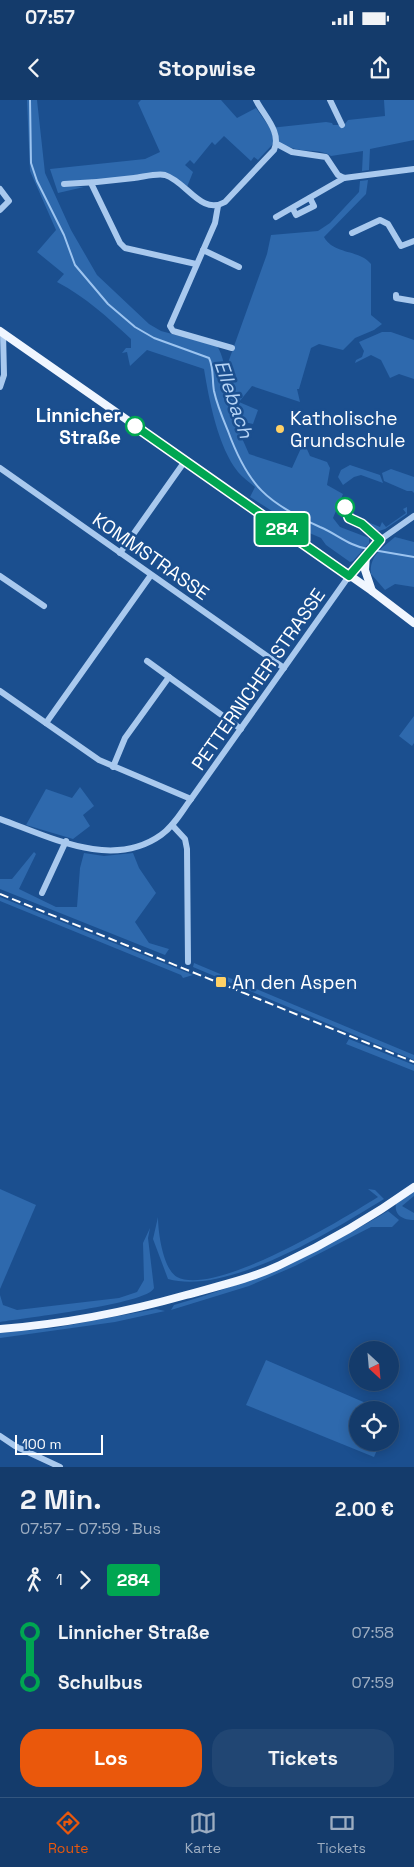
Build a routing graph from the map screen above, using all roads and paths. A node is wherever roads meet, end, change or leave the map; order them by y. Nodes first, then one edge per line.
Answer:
1 (256, 100) edge
2 (330, 100) edge
3 (342, 125) dead end
4 (277, 144) junction
5 (414, 168) edge
6 (344, 178) junction
7 (91, 183) junction
8 (64, 184) dead end
9 (0, 189) edge
10 (218, 206) junction
11 (0, 210) edge
12 (276, 217) dead end
13 (352, 233) dead end
14 (414, 241) edge
15 (203, 250) junction
16 (196, 264) junction
17 (238, 267) dead end
18 (396, 295) dead end
19 (414, 300) edge
20 (2, 332) edge
21 (232, 348) dead end
22 (0, 387) edge
23 (185, 461) junction
24 (0, 468) edge
25 (414, 516) edge
26 (120, 552) junction
27 (367, 554) junction
28 (151, 575) junction
29 (0, 576) edge
30 (349, 576) junction
31 (372, 591) junction
32 (44, 606) dead end
33 (414, 623) edge
34 (147, 661) dead end
35 (284, 668) junction
36 (169, 677) junction
37 (0, 691) edge
38 (46, 723) junction
39 (241, 729) junction
40 (113, 767) junction
41 (191, 799) junction
42 (0, 819) edge
43 (172, 825) junction
44 (66, 841) junction
45 (42, 893) dead end
46 (188, 962) dead end
47 (414, 1187) edge
48 (0, 1329) edge
49 (0, 1436) edge
50 (60, 1467) edge

1 - 4 street
2 - 3 street
4 - 6 street
4 - 10 street
5 - 6 street
6 - 12 street
7 - 8 street
7 - 10 street
7 - 16 street
9 - 11 street
10 - 15 street
13 - 14 street
15 - 16 street
15 - 17 street
16 - 21 street
18 - 19 street
20 - 22 street
20 - 23 main road
23 - 26 street
23 - 30 main road
24 - 26 street, KOMMSTRASSE
25 - 27 street, PETTERNICHER STRASSE
26 - 28 street, KOMMSTRASSE
27 - 30 street, PETTERNICHER STRASSE
27 - 31 main road
28 - 35 street, KOMMSTRASSE
28 - 38 street
29 - 32 street
30 - 31 main road
30 - 35 street, PETTERNICHER STRASSE
31 - 33 main road
34 - 36 street
35 - 39 street, PETTERNICHER STRASSE
36 - 39 street
36 - 40 street
37 - 38 street
38 - 40 street
39 - 41 street, PETTERNICHER STRASSE
40 - 41 street
41 - 43 street, PETTERNICHER STRASSE
42 - 44 street, PETTERNICHER STRASSE
43 - 44 street, PETTERNICHER STRASSE
43 - 46 street
44 - 45 street
47 - 48 main road
49 - 50 street

